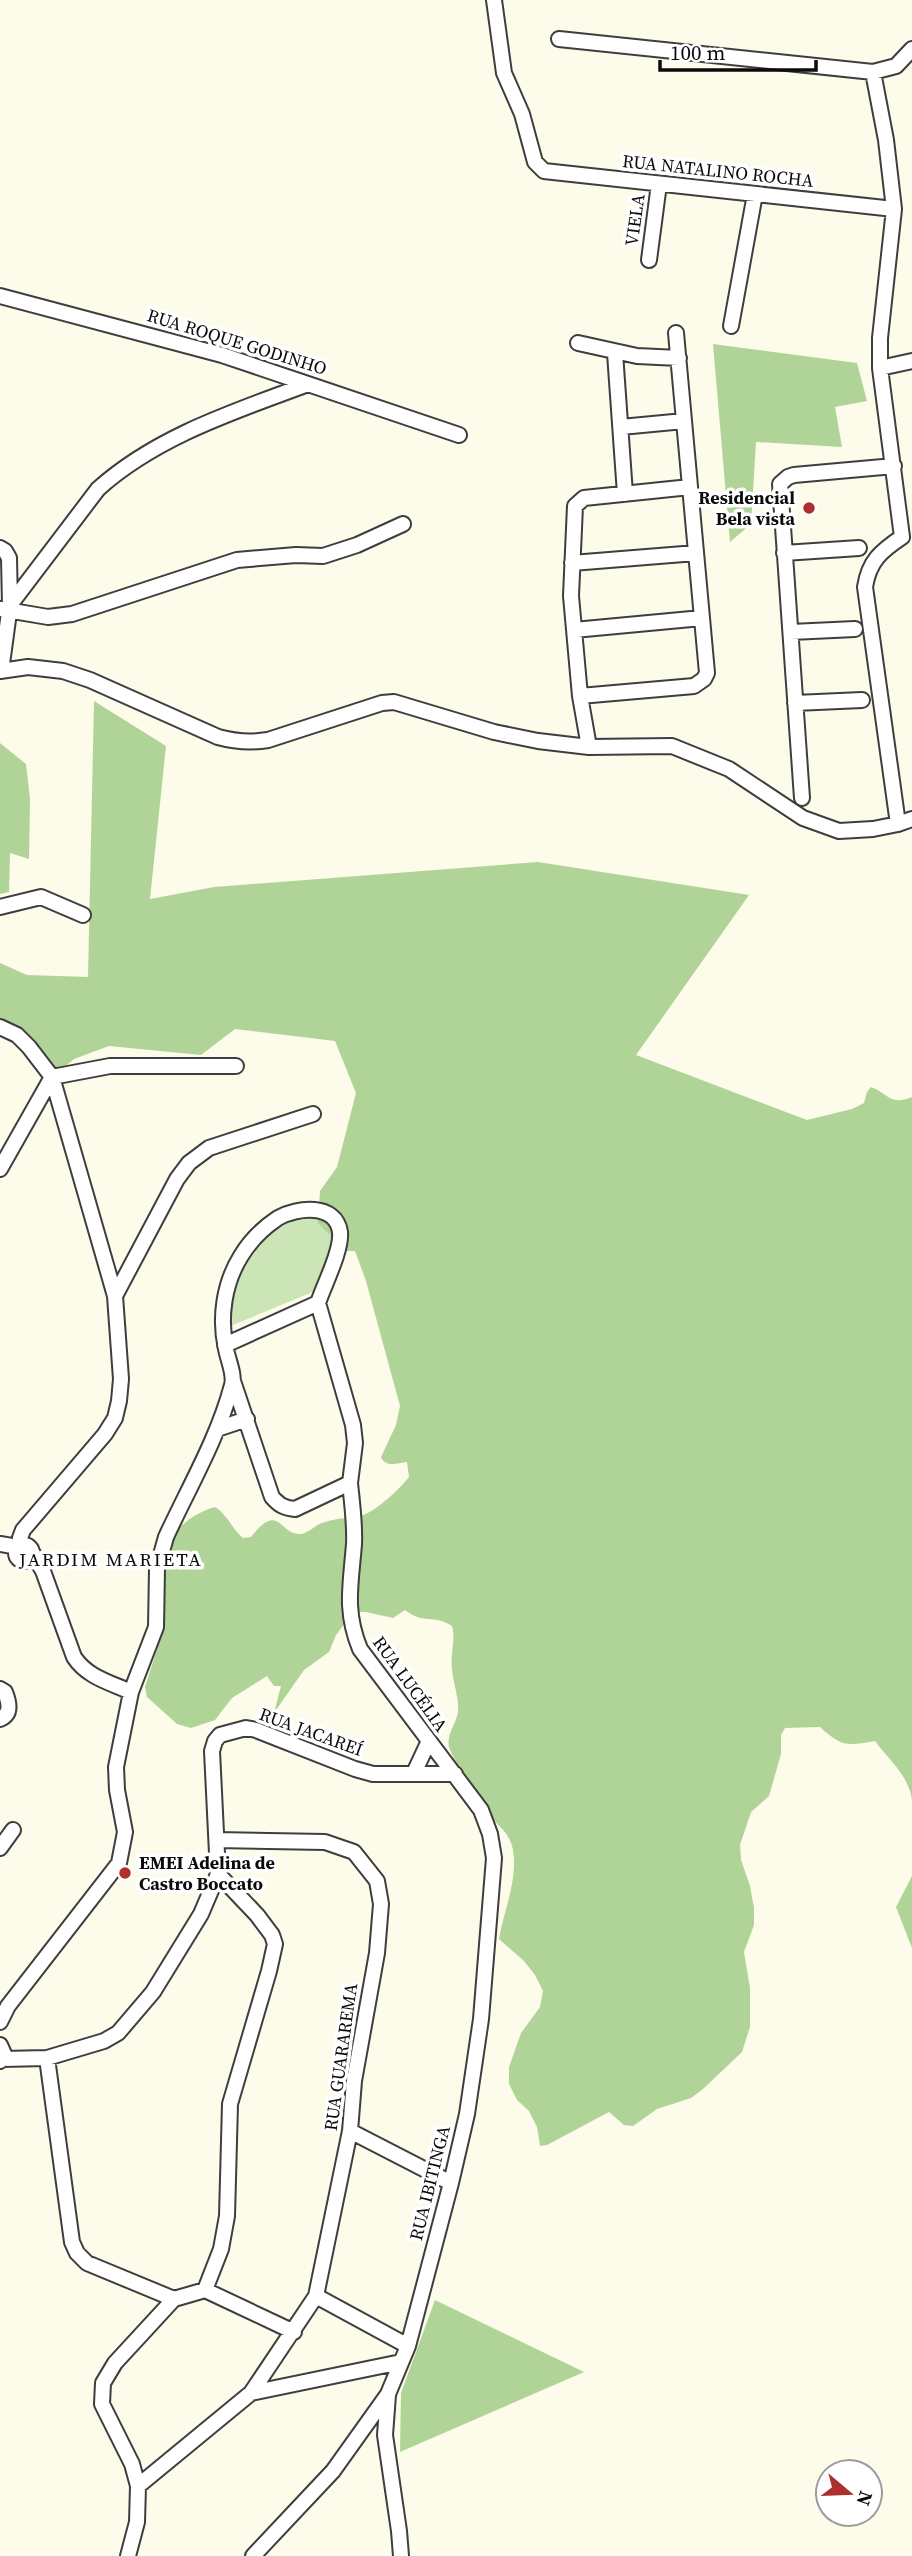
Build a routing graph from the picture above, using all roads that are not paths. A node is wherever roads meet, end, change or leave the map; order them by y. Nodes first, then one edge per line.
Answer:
1 (494, 0) edge
2 (559, 39) dead end
3 (912, 49) edge
4 (873, 72) junction
5 (659, 184) junction
6 (755, 194) junction
7 (894, 209) junction
8 (649, 260) dead end
9 (0, 296) edge
10 (731, 326) dead end
11 (676, 332) dead end
12 (578, 343) dead end
13 (615, 353) junction
14 (678, 358) junction
15 (912, 361) edge
16 (880, 368) junction
17 (308, 384) junction
18 (684, 421) junction
19 (621, 428) junction
20 (459, 435) dead end
21 (894, 466) junction
22 (690, 487) junction
23 (625, 494) junction
24 (404, 524) dead end
25 (907, 535) edge
26 (0, 548) edge
27 (859, 548) dead end
28 (696, 553) junction
29 (784, 553) junction
30 (572, 563) junction
31 (6, 608) edge
32 (702, 618) junction
33 (855, 629) dead end
34 (574, 630) junction
35 (791, 632) junction
36 (0, 671) edge
37 (580, 696) junction
38 (862, 700) dead end
39 (795, 703) junction
40 (589, 747) junction
41 (802, 798) dead end
42 (905, 821) edge
43 (0, 907) edge
44 (83, 915) dead end
45 (0, 1027) edge
46 (236, 1066) dead end
47 (52, 1077) junction
48 (313, 1114) dead end
49 (0, 1169) edge
50 (115, 1296) junction
51 (318, 1303) junction
52 (225, 1345) junction
53 (233, 1381) junction
54 (247, 1419) junction
55 (217, 1429) junction
56 (350, 1483) junction
57 (0, 1544) edge
58 (0, 1549) edge
59 (24, 1552) junction
60 (0, 1689) edge
61 (131, 1692) junction
62 (0, 1719) edge
63 (428, 1743) junction
64 (414, 1773) junction
65 (455, 1774) junction
66 (13, 1830) dead end
67 (217, 1840) junction
68 (0, 1848) edge
69 (218, 1874) junction
70 (0, 2021) edge
71 (1, 2055) edge
72 (47, 2058) junction
73 (350, 2131) junction
74 (451, 2183) junction
75 (205, 2290) junction
76 (316, 2296) junction
77 (174, 2300) junction
78 (294, 2332) junction
79 (408, 2346) junction
80 (401, 2362) junction
81 (251, 2393) junction
82 (388, 2393) junction
83 (138, 2486) junction
84 (128, 2556) edge
85 (253, 2556) edge
86 (401, 2556) edge

1 - 5 street, RUA NATALINO ROCHA
2 - 4 street
3 - 4 street
4 - 7 street
5 - 6 street, RUA NATALINO ROCHA
5 - 8 street, VIELA
6 - 7 street, RUA NATALINO ROCHA
6 - 10 street
7 - 16 street
9 - 17 street, RUA ROQUE GODINHO
11 - 14 street
12 - 13 street
13 - 14 street
13 - 19 street
14 - 18 street
15 - 16 street
16 - 21 street
17 - 20 street, RUA ROQUE GODINHO
17 - 31 street
18 - 19 street
18 - 22 street
19 - 23 street
21 - 25 street
21 - 29 street
22 - 23 street
22 - 28 street
23 - 30 street
24 - 31 street
25 - 42 street
26 - 31 street
27 - 29 street
28 - 30 street
28 - 32 street
29 - 35 street
30 - 34 street
31 - 36 street
32 - 34 street
32 - 37 street
33 - 35 street
34 - 37 street
35 - 39 street
36 - 40 street
37 - 40 street
38 - 39 street
39 - 41 street
40 - 42 street
43 - 44 street
45 - 47 street
46 - 47 street
47 - 49 street
47 - 50 street
48 - 50 street
50 - 59 street
51 - 52 street
51 - 52 street
51 - 56 street, RUA LUCÉLIA
52 - 53 street
53 - 54 street
53 - 55 street
54 - 55 street
54 - 56 street
55 - 61 street
56 - 63 street, RUA LUCÉLIA
57 - 59 street
58 - 59 street
59 - 61 street
60 - 62 street
61 - 70 street
63 - 64 street
63 - 65 street, RUA LUCÉLIA
64 - 65 street, RUA JACAREÍ
64 - 67 street, RUA JACAREÍ
65 - 74 street, RUA IBITINGA
66 - 68 street
67 - 69 street, RUA JACAREÍ
67 - 73 street, RUA GUARAREMA
69 - 72 street
69 - 75 street
71 - 72 street
72 - 77 street
73 - 74 street
73 - 76 street, RUA GUARAREMA
74 - 79 street, RUA IBITINGA
75 - 77 street
75 - 78 street
76 - 78 street, RUA GUARAREMA
76 - 79 street
77 - 83 street
78 - 81 street, RUA GUARAREMA
79 - 80 street, RUA IBITINGA
80 - 81 street
80 - 82 street, RUA IBITINGA
81 - 83 street
82 - 85 street, RUA IBITINGA
82 - 86 street
83 - 84 street

